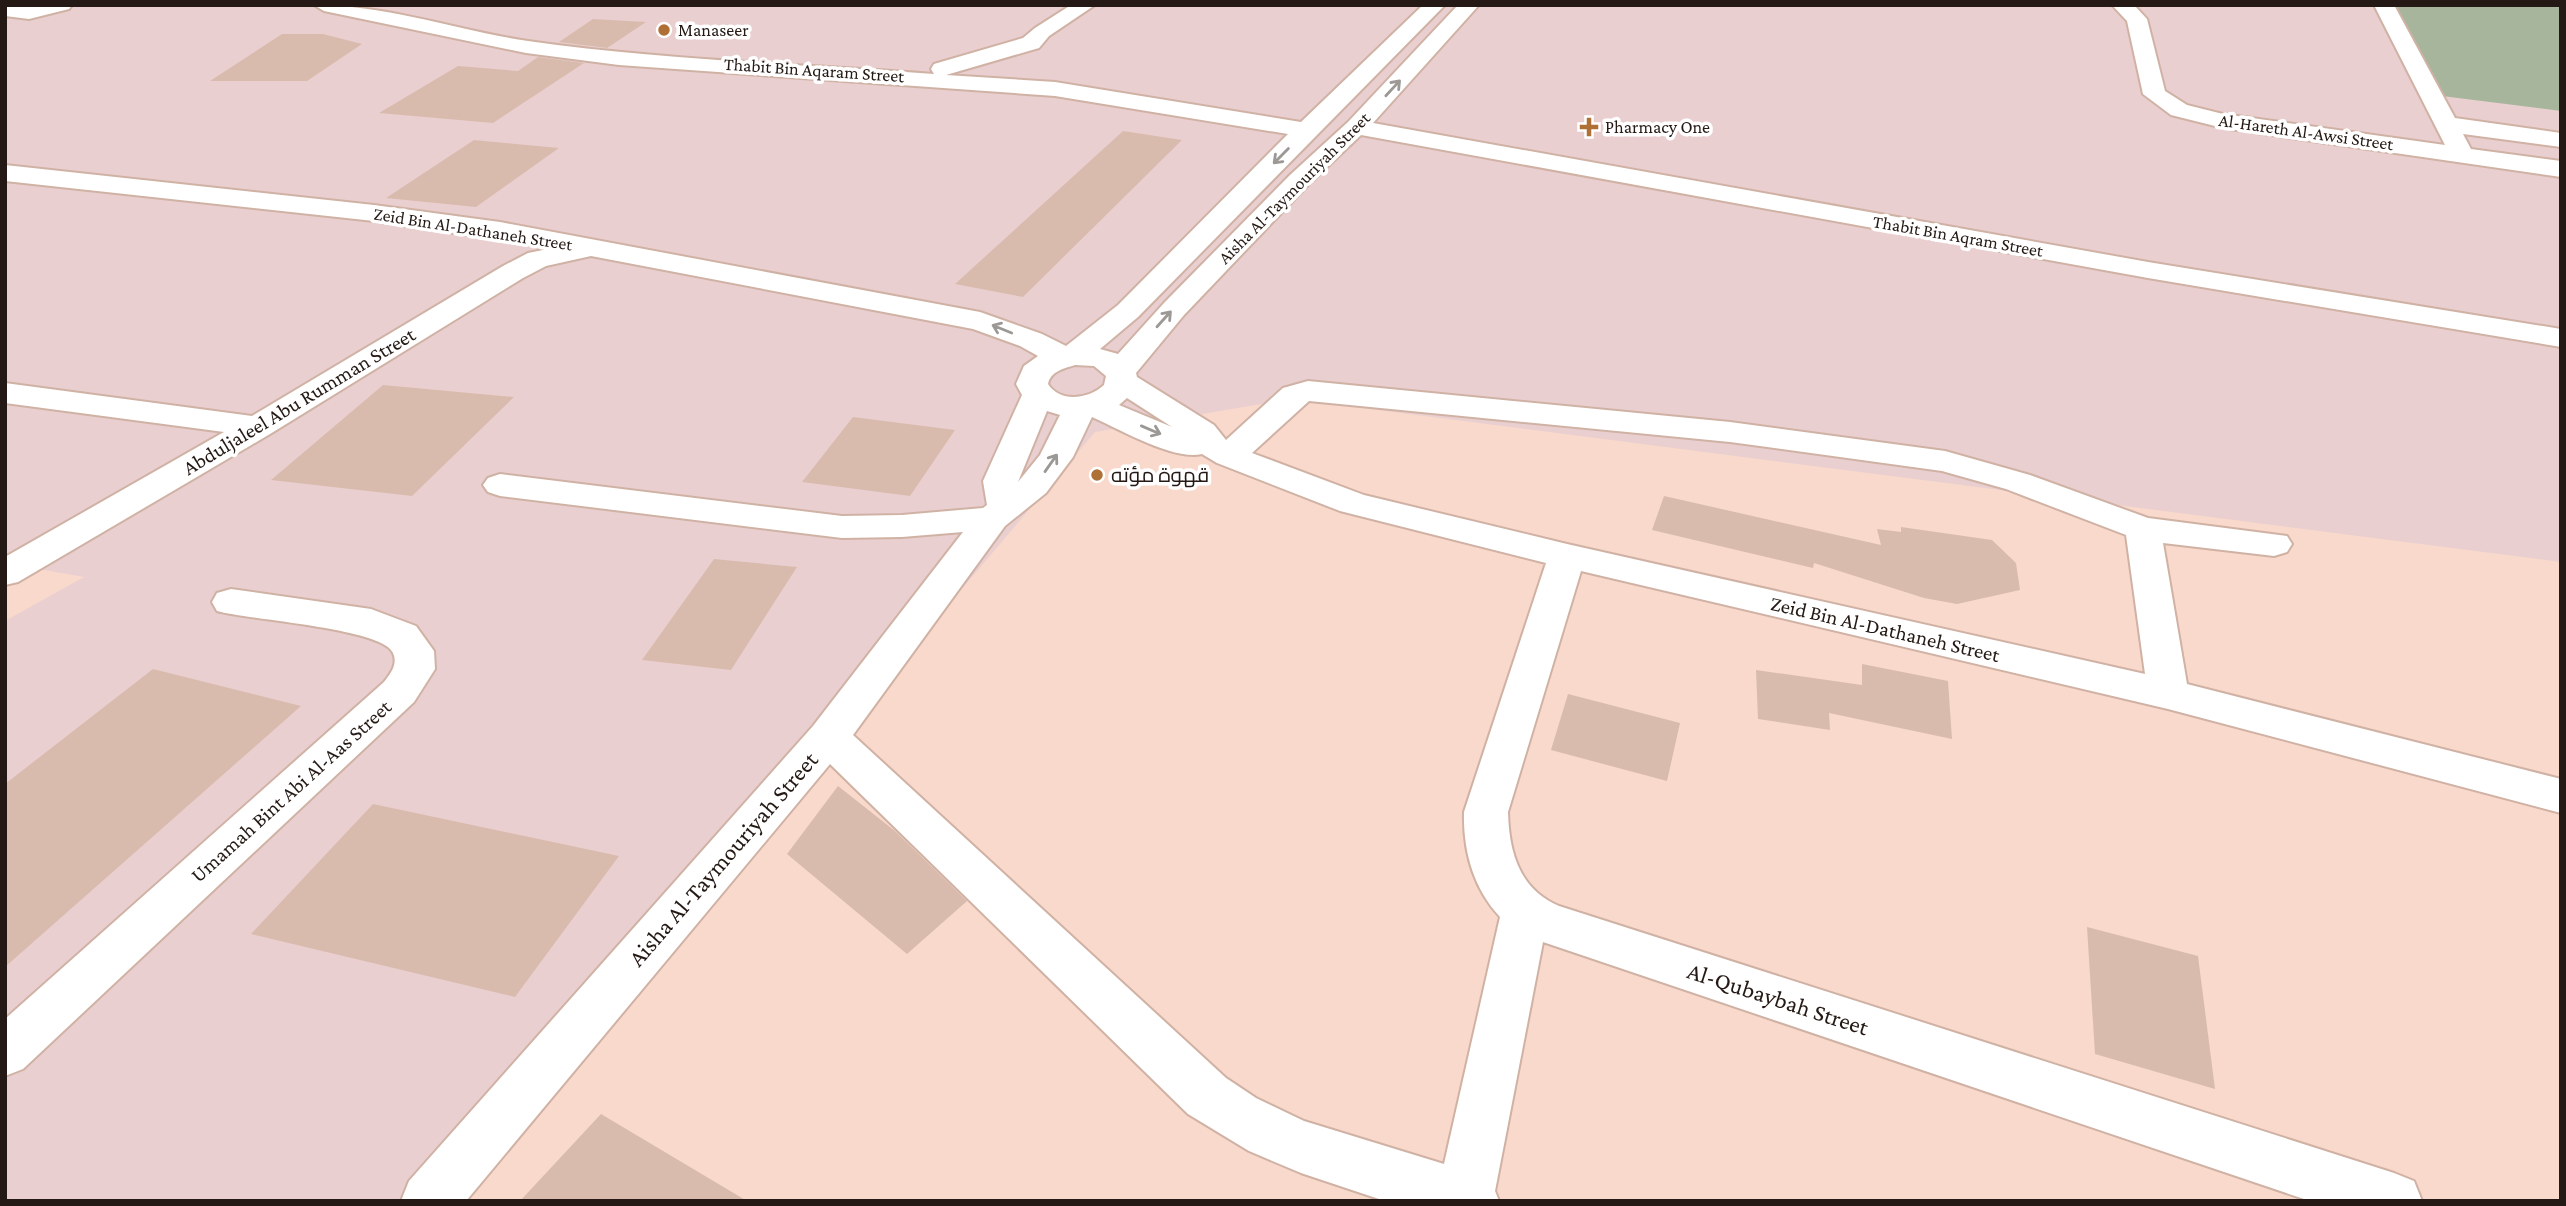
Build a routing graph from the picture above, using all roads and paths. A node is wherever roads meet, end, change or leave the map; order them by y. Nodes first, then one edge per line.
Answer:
1 (62, 5) edge
2 (324, 5) edge
3 (1085, 5) edge
4 (1435, 5) edge
5 (1469, 5) edge
6 (2123, 5) edge
7 (2384, 5) edge
8 (5, 9) edge
9 (1031, 43) junction
10 (902, 76) junction
11 (1055, 89) junction
12 (2445, 124) junction
13 (1356, 127) junction
14 (1306, 130) junction
15 (2561, 140) edge
16 (2462, 155) junction
17 (2561, 170) edge
18 (5, 173) edge
19 (600, 249) junction
20 (936, 314) junction
21 (2561, 338) edge
22 (1068, 357) junction
23 (1122, 377) junction
24 (1034, 387) junction
25 (5, 393) edge
26 (1086, 405) junction
27 (258, 427) junction
28 (1221, 452) junction
29 (500, 485) dead end
30 (998, 512) junction
31 (2143, 529) junction
32 (2274, 544) dead end
33 (1567, 556) junction
34 (5, 573) edge
35 (231, 602) dead end
36 (2168, 694) junction
37 (828, 737) junction
38 (2561, 796) edge
39 (1525, 911) junction
40 (5, 1052) edge
41 (1468, 1200) edge
42 (429, 1201) edge
43 (2394, 1201) edge

1 - 8 street
2 - 10 street, Thabit Bin Aqaram Street
3 - 9 street
4 - 14 street, Aisha Al-Taymouriyah Street
13 -> 5 street, Aisha Al-Taymouriyah Street
6 - 16 street, Al-Hareth Al-Awsi Street
7 - 12 street
9 - 10 street
9 - 11 street
10 - 11 street, Thabit Bin Aqaram Street
11 - 14 street, Thabit Bin Aqaram Street
12 - 15 street
12 - 16 street
13 - 21 street, Thabit Bin Aqram Street
23 -> 13 street, Aisha Al-Taymouriyah Street
14 -> 22 street, Aisha Al-Taymouriyah Street
16 - 17 street, Al-Hareth Al-Awsi Street
18 - 19 street, Zeid Bin Al-Dathaneh Street
19 - 20 street, Zeid Bin Al-Dathaneh Street
19 - 27 street, Abduljaleel Abu Rumman Street
22 -> 20 street, Zeid Bin Al-Dathaneh Street
20 - 24 street
22 - 23 street, Zeid Bin Al-Dathaneh Street
22 - 24 street, Aisha Al-Taymouriyah Street
23 - 26 street, Aisha Al-Taymouriyah Street
23 - 28 street, Zeid Bin Al-Dathaneh Street
24 - 26 street, Zeid Bin Al-Dathaneh Street
24 - 30 street
25 - 27 street
26 -> 28 street, Zeid Bin Al-Dathaneh Street
30 -> 26 street, Aisha Al-Taymouriyah Street
27 - 34 street, Abduljaleel Abu Rumman Street
28 - 31 street
28 - 33 street, Zeid Bin Al-Dathaneh Street
29 - 30 street
30 - 37 street, Aisha Al-Taymouriyah Street
31 - 32 street
31 - 36 street
33 - 36 street, Zeid Bin Al-Dathaneh Street
33 - 39 street, Al-Qubaybah Street
35 - 40 street, Umamah Bint Abi Al-Aas Street
36 - 38 street, Zeid Bin Al-Dathaneh Street
37 - 41 street
37 - 42 street, Aisha Al-Taymouriyah Street
39 - 41 street
39 - 43 street, Al-Qubaybah Street

